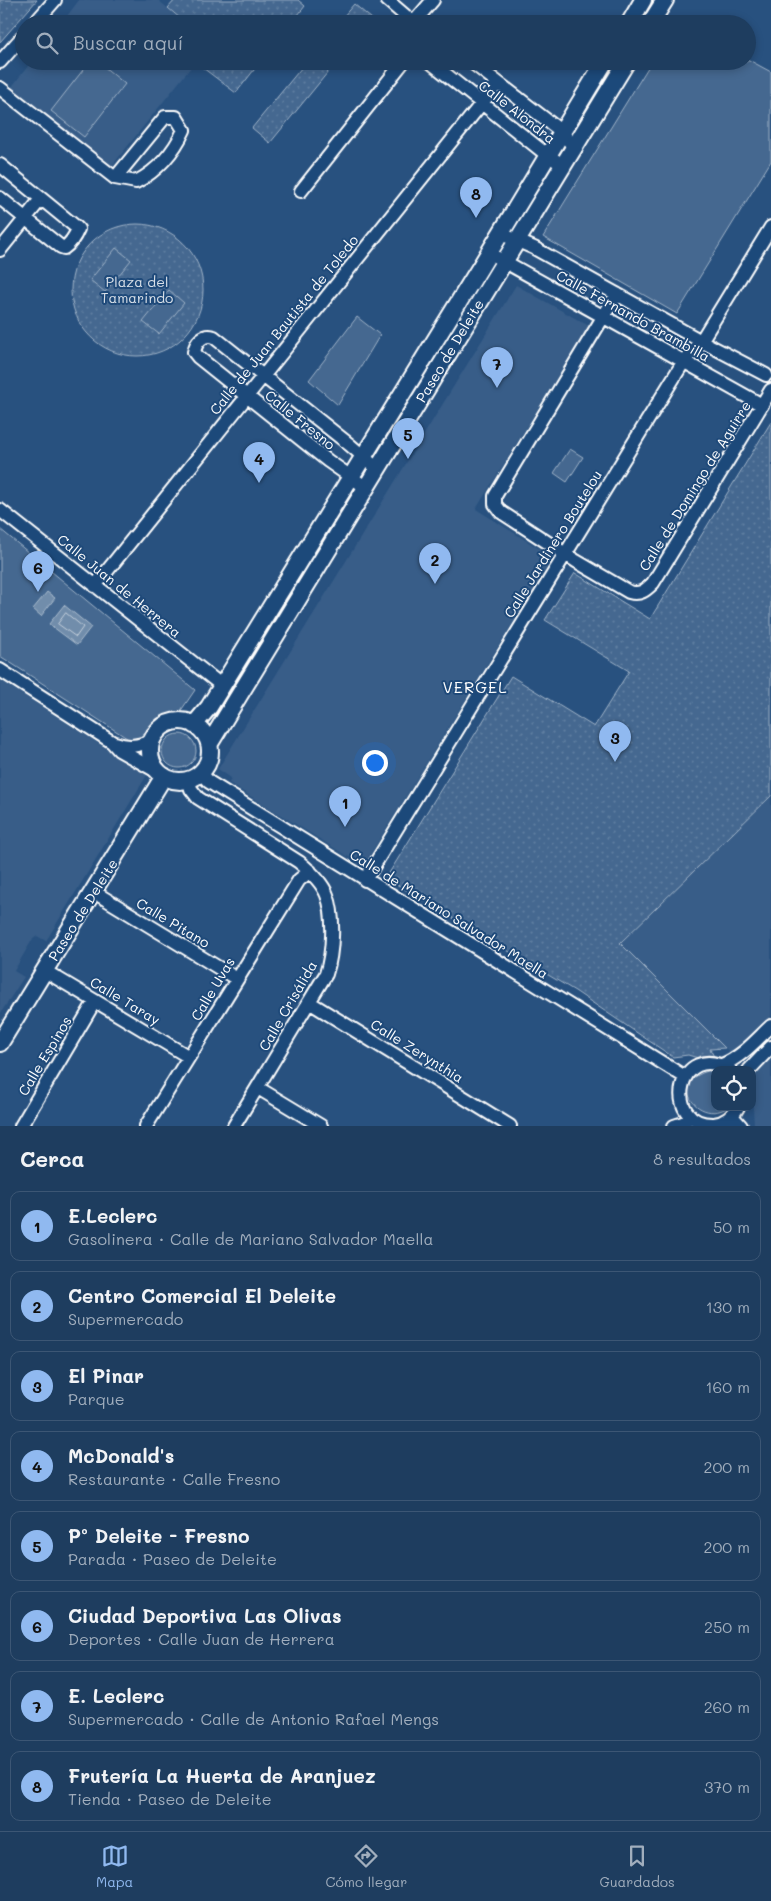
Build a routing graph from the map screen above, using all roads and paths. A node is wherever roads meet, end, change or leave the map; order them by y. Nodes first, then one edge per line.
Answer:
1 (55, 0) edge
2 (387, 0) edge
3 (433, 0) edge
4 (643, 0) edge
5 (665, 0) edge
6 (42, 15) edge
7 (407, 15) edge
8 (423, 15) edge
9 (634, 15) edge
10 (656, 15) edge
11 (15, 45) edge
12 (0, 62) edge
13 (397, 70) edge
14 (441, 70) edge
15 (481, 70) edge
16 (600, 70) edge
17 (622, 70) edge
18 (498, 83) junction
19 (0, 88) edge
20 (482, 103) junction
21 (562, 132) junction
22 (574, 148) junction
23 (548, 155) junction
24 (565, 164) junction
25 (0, 166) edge
26 (115, 178) junction
27 (301, 190) dead end
28 (0, 198) edge
29 (41, 199) junction
30 (25, 219) junction
31 (771, 227) edge
32 (499, 236) junction
33 (518, 241) junction
34 (0, 250) edge
35 (489, 253) junction
36 (505, 262) junction
37 (617, 294) junction
38 (604, 317) junction
39 (702, 340) junction
40 (684, 361) junction
41 (770, 374) edge
42 (263, 376) junction
43 (771, 390) edge
44 (247, 396) junction
45 (762, 405) junction
46 (363, 457) junction
47 (377, 470) junction
48 (350, 477) junction
49 (368, 485) junction
50 (0, 510) edge
51 (565, 554) junction
52 (95, 586) junction
53 (0, 670) edge
54 (221, 686) junction
55 (194, 725) junction
56 (151, 741) junction
57 (112, 742) junction
58 (210, 744) junction
59 (161, 774) junction
60 (195, 776) junction
61 (310, 871) junction
62 (365, 880) junction
63 (94, 892) junction
64 (45, 971) junction
65 (237, 979) junction
66 (96, 1001) junction
67 (309, 1002) junction
68 (771, 1026) edge
69 (0, 1043) edge
70 (771, 1048) edge
71 (189, 1058) junction
72 (716, 1066) edge
73 (728, 1066) edge
74 (753, 1066) edge
75 (685, 1078) junction
76 (258, 1088) junction
77 (735, 1112) edge
78 (691, 1117) junction
79 (21, 1126) edge
80 (146, 1126) edge
81 (234, 1126) edge
82 (322, 1126) edge
83 (510, 1126) edge
84 (674, 1126) edge
85 (741, 1126) edge

1 - 6 street
2 - 7 street
3 - 8 street
4 - 9 main road
5 - 10 main road
11 - 12 street
13 - 27 street
14 - 20 street, Calle Alondra
15 - 18 street, Calle Alondra
16 - 21 main road, Paseo de Deleite
17 - 22 main road, Paseo de Deleite
18 - 20 street, Calle de Juan Bautista de Toledo
18 - 21 street, Calle Alondra
19 - 26 street
20 - 23 street, Calle Alondra
20 - 42 street, Calle de Juan Bautista de Toledo
21 - 22 street, Calle Alondra
21 - 23 main road, Paseo de Deleite
22 - 24 main road, Paseo de Deleite
23 - 24 street, Calle Alondra
23 - 32 main road, Paseo de Deleite
24 - 33 main road, Paseo de Deleite
25 - 29 street
26 - 26 street
28 - 30 street
29 - 30 street
29 - 30 street
30 - 34 street
31 - 39 street, Calle Jardinero Boutelou
32 - 33 street, Calle Fernando Brambilla
32 - 35 main road, Paseo de Deleite
33 - 36 main road, Paseo de Deleite
33 - 37 street, Calle Fernando Brambilla
35 - 36 street, Calle Fernando Brambilla
35 - 46 main road, Paseo de Deleite
36 - 38 street, Calle Fernando Brambilla
36 - 47 main road, Paseo de Deleite
37 - 38 street
37 - 39 street, Calle Fernando Brambilla
38 - 40 street, Calle Fernando Brambilla
38 - 51 street
39 - 40 street, Calle Jardinero Boutelou
39 - 41 street, Calle Fernando Brambilla
40 - 45 street, Calle Fernando Brambilla
40 - 51 street, Calle Jardinero Boutelou
42 - 44 street, Calle de Juan Bautista de Toledo
42 - 44 street, Calle Fresno
42 - 46 street, Calle Fresno
43 - 45 street, Calle de Domingo de Aguirre
44 - 48 street, Calle Fresno
44 - 52 street, Calle de Juan Bautista de Toledo
45 - 51 street, Calle de Domingo de Aguirre
46 - 47 street, Calle Fresno
46 - 48 main road, Paseo de Deleite
47 - 49 main road, Paseo de Deleite
48 - 49 street, Calle Fresno
48 - 54 main road, Paseo de Deleite
49 - 58 main road, Paseo de Deleite
50 - 52 street, Calle Juan de Herrera
51 - 62 street, Calle Jardinero Boutelou
52 - 54 street, Calle Juan de Herrera
53 - 57 street
54 - 55 main road, Paseo de Deleite
55 - 56 main road
55 - 58 main road
56 - 57 street
56 - 59 main road
57 - 59 street
58 - 60 main road
59 - 60 main road
59 - 63 main road, Paseo de Deleite
60 - 61 street, Calle Crisálida
60 - 62 street, Calle de Mariano Salvador Maella
61 - 65 street, Calle Uvas
61 - 67 street, Calle Crisálida
62 - 75 street, Calle de Mariano Salvador Maella
63 - 64 main road, Paseo de Deleite
63 - 65 street, Calle Pitano
64 - 66 street, Calle Taray
64 - 69 main road, Paseo de Deleite
65 - 71 street, Calle Uvas
66 - 71 street, Calle Taray
66 - 79 street, Calle Espinos
67 - 76 street, Calle Crisálida
67 - 83 street, Calle Zerynthia
68 - 73 street
70 - 74 street
71 - 80 street, Calle Uvas
72 - 75 street
75 - 78 street
76 - 81 street, Calle Crisálida
76 - 82 street
77 - 78 street
77 - 85 street
78 - 84 street

